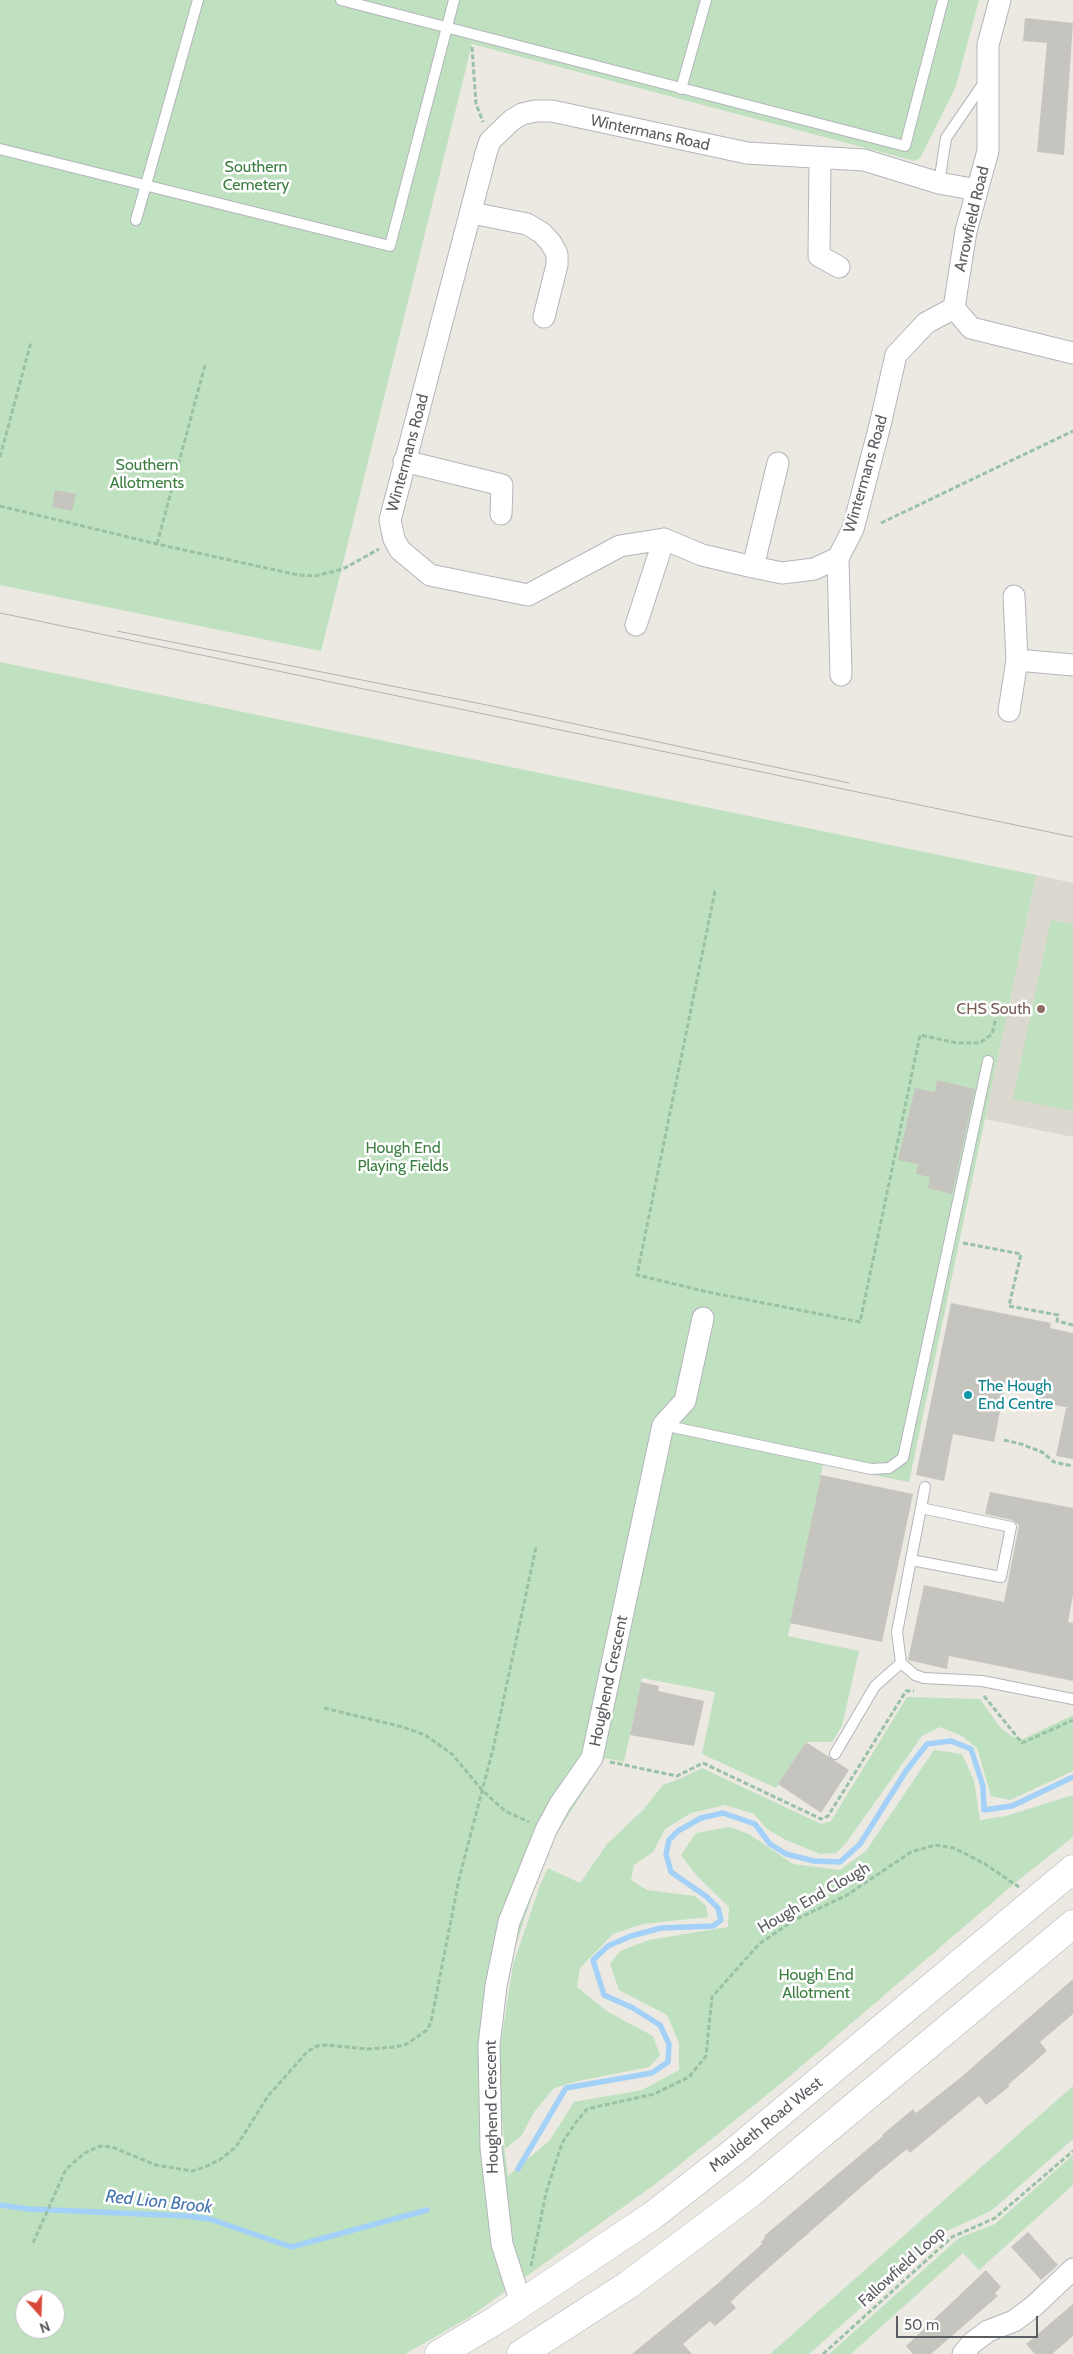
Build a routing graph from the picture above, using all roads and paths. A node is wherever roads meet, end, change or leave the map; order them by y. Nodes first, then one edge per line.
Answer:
1 (198, 0) edge
2 (341, 0) edge
3 (454, 0) edge
4 (706, 0) edge
5 (943, 0) edge
6 (1000, 0) edge
7 (447, 28) junction
8 (472, 35) junction
9 (988, 76) junction
10 (681, 89) junction
11 (490, 141) junction
12 (0, 149) edge
13 (820, 158) junction
14 (940, 183) junction
15 (146, 184) junction
16 (978, 190) junction
17 (472, 213) junction
18 (136, 220) dead end
19 (839, 267) dead end
20 (954, 308) junction
21 (544, 317) dead end
22 (31, 342) dead end
23 (1073, 353) edge
24 (205, 365) dead end
25 (1073, 431) edge
26 (0, 457) edge
27 (404, 461) junction
28 (778, 463) dead end
29 (0, 506) edge
30 (501, 514) dead end
31 (881, 523) dead end
32 (394, 539) junction
33 (664, 539) junction
34 (157, 544) junction
35 (838, 558) junction
36 (753, 567) junction
37 (1014, 596) dead end
38 (636, 625) dead end
39 (1017, 660) junction
40 (1073, 665) edge
41 (841, 675) dead end
42 (1009, 711) dead end
43 (715, 891) dead end
44 (996, 1018) dead end
45 (988, 1061) dead end
46 (951, 1240) junction
47 (703, 1318) dead end
48 (1073, 1325) edge
49 (663, 1425) junction
50 (1004, 1440) dead end
51 (1073, 1466) edge
52 (925, 1488) dead end
53 (921, 1508) junction
54 (536, 1547) dead end
55 (911, 1560) junction
56 (901, 1663) junction
57 (1073, 1699) edge
58 (324, 1708) dead end
59 (834, 1754) dead end
60 (482, 1790) junction
61 (546, 1830) junction
62 (1073, 1869) edge
63 (1015, 1883) dead end
64 (1073, 1924) edge
65 (1073, 2151) edge
66 (33, 2243) dead end
67 (534, 2252) dead end
68 (1073, 2270) edge
69 (521, 2303) junction
70 (498, 2319) junction
71 (439, 2354) edge
72 (515, 2354) edge
73 (521, 2354) edge
74 (823, 2354) edge
75 (963, 2354) edge

1 - 15 lane
2 - 7 lane
3 - 7 lane
4 - 10 lane
5 - 10 lane
6 - 9 street, Arrowfield Road
7 - 8 lane
7 - 15 lane
8 - 10 lane
8 - 11 path
9 - 14 lane
9 - 16 street, Arrowfield Road
11 - 13 street, Wintermans Road
11 - 17 street, Wintermans Road
12 - 15 lane
13 - 14 street, Wintermans Road
13 - 19 street
14 - 16 street, Wintermans Road
15 - 18 lane
16 - 20 street, Arrowfield Road
17 - 21 street
17 - 27 street, Wintermans Road
20 - 23 street
20 - 35 street, Wintermans Road
22 - 26 path
24 - 34 path
25 - 31 path
27 - 30 street
27 - 32 street, Wintermans Road
28 - 36 street
29 - 34 path
32 - 33 street
32 - 34 path
33 - 36 street
33 - 38 street
35 - 36 street
35 - 41 street
37 - 39 street
39 - 40 street
39 - 42 street
43 - 44 path
45 - 46 lane
46 - 48 path
46 - 49 lane
47 - 49 street
49 - 61 street, Houghend Crescent
50 - 51 path
52 - 53 lane
53 - 55 lane
53 - 55 lane
54 - 60 path
55 - 56 lane
56 - 57 lane
56 - 59 lane
58 - 60 path
60 - 61 path
60 - 66 path
61 - 69 street, Houghend Crescent
62 - 69 street, Mauldeth Road West
63 - 67 path, Hough End Clough
64 - 73 street
65 - 74 path, Fallowfield Loop
68 - 75 street
69 - 70 street, Mauldeth Road West
70 - 71 street, Mauldeth Road West
70 - 72 street

